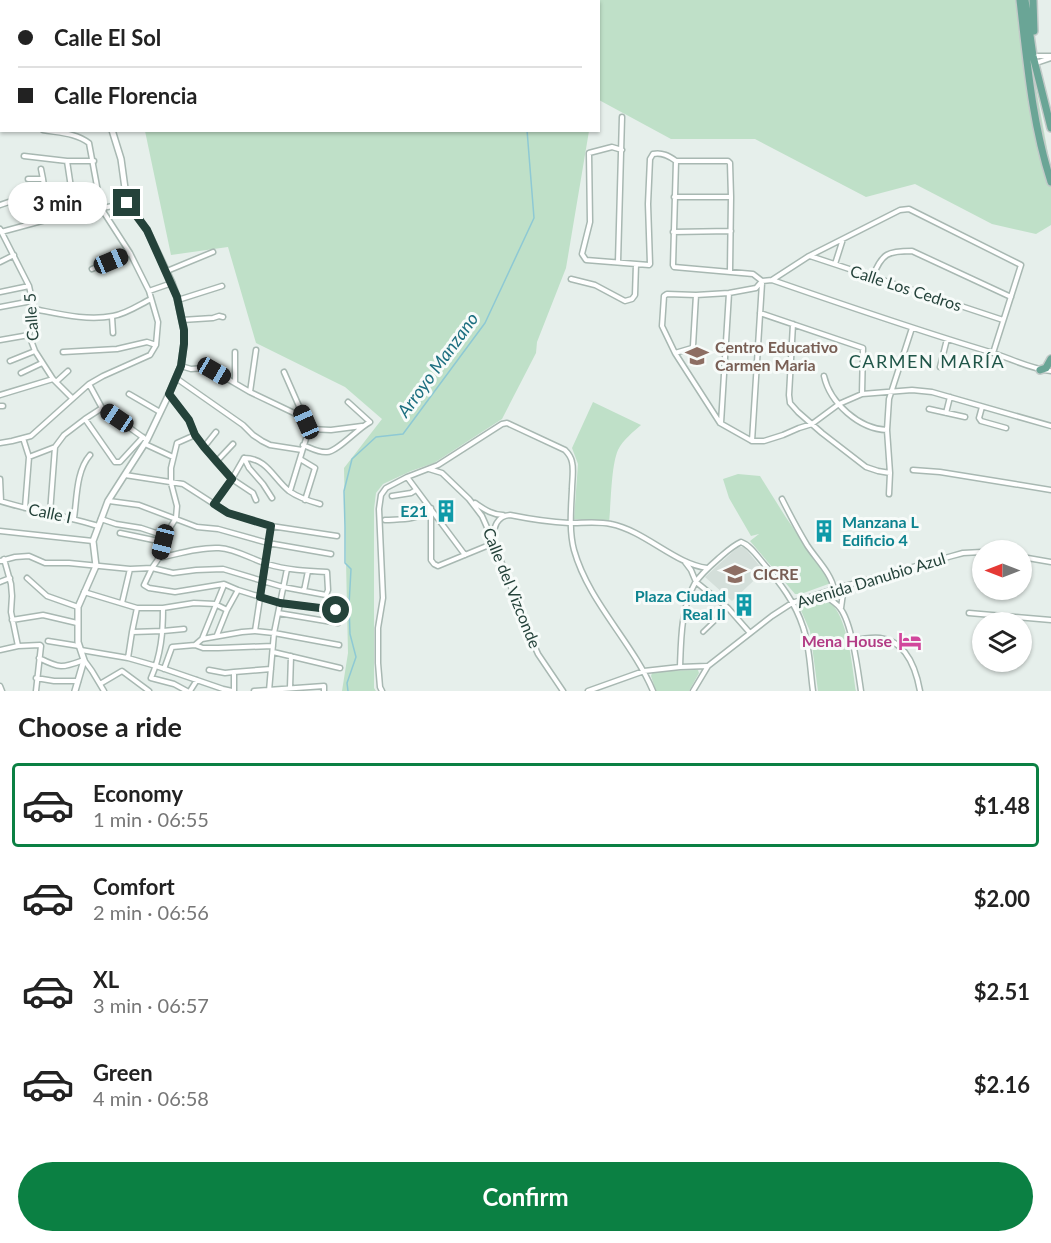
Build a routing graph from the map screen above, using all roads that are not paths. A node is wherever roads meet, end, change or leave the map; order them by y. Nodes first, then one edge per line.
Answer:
1 (1020, 0) edge
2 (1025, 0) edge
3 (1033, 0) edge
4 (1031, 39) junction
5 (1051, 57) edge
6 (1034, 59) junction
7 (622, 117) dead end
8 (1051, 128) edge
9 (59, 132) edge
10 (113, 132) edge
11 (622, 150) junction
12 (1043, 154) junction
13 (24, 156) dead end
14 (67, 161) junction
15 (94, 161) junction
16 (676, 161) junction
17 (1051, 162) edge
18 (41, 169) dead end
19 (28, 179) dead end
20 (43, 179) junction
21 (1051, 181) edge
22 (44, 190) junction
23 (731, 196) junction
24 (674, 197) junction
25 (127, 203) junction
26 (0, 205) edge
27 (46, 207) junction
28 (101, 208) junction
29 (28, 214) dead end
30 (75, 214) junction
31 (49, 219) junction
32 (0, 231) edge
33 (731, 231) junction
34 (674, 232) junction
35 (843, 239) junction
36 (213, 252) dead end
37 (130, 253) junction
38 (14, 255) junction
39 (809, 256) junction
40 (0, 262) edge
41 (618, 262) junction
42 (636, 264) junction
43 (835, 264) junction
44 (92, 269) dead end
45 (166, 271) junction
46 (730, 271) junction
47 (873, 276) junction
48 (571, 279) dead end
49 (762, 280) junction
50 (772, 280) junction
51 (172, 282) junction
52 (29, 286) junction
53 (222, 286) dead end
54 (149, 291) junction
55 (0, 292) edge
56 (729, 293) junction
57 (696, 295) junction
58 (1011, 297) junction
59 (151, 299) junction
60 (178, 300) junction
61 (32, 301) junction
62 (0, 307) edge
63 (34, 309) junction
64 (760, 313) junction
65 (112, 317) junction
66 (224, 317) dead end
67 (182, 320) junction
68 (1003, 320) junction
69 (793, 324) junction
70 (912, 328) junction
71 (113, 333) dead end
72 (29, 335) junction
73 (947, 339) junction
74 (0, 340) edge
75 (156, 345) junction
76 (256, 350) dead end
77 (34, 351) junction
78 (63, 352) dead end
79 (235, 352) dead end
80 (675, 353) junction
81 (993, 353) junction
82 (1051, 359) edge
83 (10, 361) dead end
84 (42, 363) junction
85 (181, 366) junction
86 (939, 367) dead end
87 (1040, 370) junction
88 (68, 371) dead end
89 (1051, 371) edge
90 (284, 372) dead end
91 (21, 373) dead end
92 (824, 376) dead end
93 (176, 378) junction
94 (54, 381) junction
95 (235, 383) junction
96 (89, 384) junction
97 (250, 392) junction
98 (891, 392) junction
99 (129, 394) dead end
100 (169, 394) junction
101 (862, 394) junction
102 (0, 395) edge
103 (950, 397) junction
104 (72, 398) junction
105 (348, 402) dead end
106 (839, 404) junction
107 (982, 407) junction
108 (102, 408) junction
109 (928, 409) dead end
110 (160, 412) junction
111 (946, 413) junction
112 (965, 417) dead end
113 (85, 419) junction
114 (306, 422) junction
115 (720, 423) junction
116 (812, 424) junction
117 (362, 426) junction
118 (1051, 426) edge
119 (1006, 428) dead end
120 (309, 429) junction
121 (887, 430) junction
122 (216, 432) dead end
123 (195, 435) junction
124 (23, 438) junction
125 (145, 440) junction
126 (752, 441) junction
127 (0, 443) edge
128 (233, 444) dead end
129 (55, 447) junction
130 (204, 447) junction
131 (303, 448) junction
132 (90, 455) dead end
133 (173, 457) junction
134 (29, 458) junction
135 (244, 458) junction
136 (300, 459) junction
137 (216, 462) junction
138 (442, 463) junction
139 (428, 469) junction
140 (913, 470) dead end
141 (442, 473) junction
142 (890, 473) junction
143 (124, 475) junction
144 (407, 477) junction
145 (0, 479) edge
146 (232, 479) junction
147 (171, 483) junction
148 (416, 490) junction
149 (1051, 490) edge
150 (290, 491) junction
151 (889, 494) dead end
152 (392, 496) dead end
153 (272, 498) dead end
154 (469, 499) junction
155 (782, 499) dead end
156 (256, 500) dead end
157 (305, 500) junction
158 (1, 501) edge
159 (108, 501) junction
160 (214, 504) junction
161 (320, 504) dead end
162 (25, 508) junction
163 (431, 508) junction
164 (50, 513) junction
165 (510, 515) junction
166 (74, 518) junction
167 (176, 518) junction
168 (101, 519) junction
169 (385, 520) dead end
170 (571, 523) junction
171 (98, 526) junction
172 (271, 526) junction
173 (0, 531) edge
174 (120, 533) dead end
175 (165, 536) junction
176 (337, 536) dead end
177 (93, 541) junction
178 (163, 542) junction
179 (268, 543) junction
180 (494, 543) junction
181 (972, 553) edge
182 (332, 554) dead end
183 (465, 555) junction
184 (159, 558) junction
185 (1032, 559) edge
186 (2, 560) edge
187 (684, 561) junction
188 (1051, 562) edge
189 (265, 564) junction
190 (96, 566) junction
191 (152, 568) junction
192 (708, 568) junction
193 (130, 569) junction
194 (287, 569) junction
195 (308, 571) junction
196 (10, 578) junction
197 (27, 578) dead end
198 (262, 580) junction
199 (0, 582) edge
200 (696, 582) junction
201 (224, 584) junction
202 (844, 586) junction
203 (283, 587) junction
204 (834, 589) junction
205 (238, 590) junction
206 (304, 591) junction
207 (84, 592) junction
208 (820, 594) junction
209 (260, 597) junction
210 (122, 603) junction
211 (280, 603) junction
212 (792, 603) junction
213 (215, 604) junction
214 (78, 607) junction
215 (137, 608) junction
216 (163, 608) junction
217 (728, 608) junction
218 (227, 609) junction
219 (841, 609) junction
220 (336, 610) dead end
221 (278, 613) junction
222 (969, 613) dead end
223 (12, 620) junction
224 (1051, 620) edge
225 (77, 623) junction
226 (338, 623) dead end
227 (184, 629) dead end
228 (163, 631) junction
229 (132, 632) junction
230 (255, 632) junction
231 (703, 632) dead end
232 (274, 633) junction
233 (750, 633) junction
234 (217, 636) junction
235 (202, 639) junction
236 (852, 641) junction
237 (48, 642) dead end
238 (195, 645) junction
239 (339, 645) dead end
240 (18, 646) junction
241 (273, 646) junction
242 (81, 648) junction
243 (0, 650) edge
244 (273, 652) junction
245 (291, 656) junction
246 (39, 658) junction
247 (128, 658) junction
248 (84, 660) junction
249 (156, 666) junction
250 (708, 666) junction
251 (680, 667) junction
252 (340, 668) dead end
253 (164, 669) junction
254 (209, 669) dead end
255 (271, 669) junction
256 (645, 671) junction
257 (234, 672) junction
258 (36, 678) junction
259 (197, 680) junction
260 (78, 681) junction
261 (100, 684) junction
262 (0, 686) edge
263 (288, 689) edge
264 (324, 689) edge
265 (2, 691) edge
266 (36, 691) edge
267 (75, 691) edge
268 (104, 691) edge
269 (149, 691) edge
270 (189, 691) edge
271 (233, 691) edge
272 (254, 691) edge
273 (269, 691) edge
274 (382, 691) edge
275 (563, 691) edge
276 (588, 691) edge
277 (653, 691) edge
278 (693, 691) edge
279 (813, 691) edge
280 (861, 691) edge
281 (920, 691) edge

1 - 12 main road
2 - 4 main road
3 - 4 main road
4 - 6 main road
5 - 6 street
6 - 8 main road
7 - 11 street
9 - 15 street
10 - 25 street
11 - 41 street
11 - 41 street
12 - 17 main road
12 - 21 main road
13 - 14 street
14 - 15 street
14 - 30 street
15 - 28 street
16 - 23 street
16 - 24 street
16 - 42 street
18 - 20 street
19 - 20 street
20 - 22 street
22 - 26 street
22 - 27 street
23 - 24 street
23 - 33 street
24 - 34 street
25 - 28 street
25 - 45 street
27 - 29 street
27 - 31 street
28 - 30 street
28 - 37 street
30 - 31 street
31 - 32 street
32 - 38 street, Calle 5
33 - 34 street
33 - 46 street
34 - 46 street
35 - 39 street
35 - 43 street
35 - 58 street
36 - 45 street
37 - 44 street
37 - 54 street
38 - 40 street
38 - 52 street, Calle 5
39 - 43 street, Calle Los Cedros
39 - 50 street
41 - 42 street
42 - 48 street
43 - 47 street, Calle Los Cedros
45 - 51 street
46 - 49 street
47 - 58 street
47 - 68 street, Calle Los Cedros
49 - 50 street
49 - 56 street
49 - 64 street
50 - 70 street
51 - 54 street
51 - 60 street
52 - 55 street
52 - 61 street, Calle 5
53 - 60 street
54 - 59 street
56 - 57 street
56 - 115 street
57 - 80 street
57 - 80 street
58 - 68 street
59 - 65 street
59 - 75 street
60 - 67 street
61 - 62 street
61 - 63 street, Calle 5
63 - 65 street
63 - 72 street, Calle 5
64 - 69 street
64 - 126 street
65 - 71 street
66 - 67 street
67 - 85 street
68 - 81 street
69 - 101 street
69 - 116 street
70 - 73 street
70 - 98 street
72 - 74 street
72 - 77 street, Calle 5
73 - 81 street
73 - 86 street
75 - 78 street
75 - 96 street
76 - 97 street
77 - 83 street
77 - 84 street, Calle 5
79 - 95 street
80 - 115 street
81 - 87 street
82 - 87 main road
84 - 91 street
84 - 94 street, Calle 5
85 - 93 street
85 - 95 street
87 - 89 street
88 - 94 street
90 - 114 street
92 - 106 street
93 - 100 street
93 - 131 street
94 - 102 street
94 - 104 street, Calle 5
95 - 97 street
96 - 104 street
96 - 108 street
97 - 114 street
98 - 101 street
98 - 103 street
98 - 121 street
99 - 110 street
100 - 110 street
100 - 123 street
101 - 106 street
103 - 107 street
103 - 111 street
104 - 124 street
105 - 117 street
106 - 116 street
106 - 121 street
107 - 118 street
107 - 119 street
108 - 113 street
108 - 125 street
109 - 111 street
110 - 125 street
111 - 112 street
113 - 125 street
113 - 129 street
114 - 120 street
115 - 126 street
116 - 126 street
116 - 142 street
117 - 120 street
117 - 131 street
120 - 131 street
121 - 142 street
122 - 130 street
123 - 130 street
123 - 133 street
124 - 127 street
124 - 134 street
125 - 133 street
125 - 143 street
128 - 137 street
129 - 134 street
129 - 164 street
130 - 137 street
131 - 136 street
132 - 166 street
133 - 147 street
134 - 162 street
135 - 146 street
135 - 150 street
135 - 153 street
136 - 150 street
136 - 157 street
137 - 146 street
138 - 139 street
138 - 141 street
138 - 170 street
139 - 141 street, Calle del Vizconde
139 - 144 street
140 - 149 street
141 - 154 street, Calle del Vizconde
142 - 151 street
143 - 147 street
143 - 159 street
144 - 148 street
144 - 274 street
145 - 158 street
146 - 156 street
146 - 160 street
147 - 160 street
147 - 167 street
148 - 152 street
148 - 163 street
150 - 157 street
154 - 165 street
154 - 180 street, Calle del Vizconde
155 - 204 street
157 - 161 street
158 - 162 street, Calle I
159 - 167 street
159 - 168 street
160 - 172 street
162 - 164 street, Calle I
163 - 169 street
163 - 183 street
163 - 183 street
164 - 166 street, Calle I
165 - 170 street
165 - 180 street
166 - 171 street, Calle I
167 - 175 street
167 - 179 street
168 - 171 street
168 - 175 street
170 - 187 street
170 - 256 street
171 - 177 street
172 - 176 street
172 - 179 street
173 - 177 street
174 - 178 street
175 - 178 street
177 - 190 street
178 - 184 street
179 - 182 street
179 - 189 street
180 - 183 street
180 - 275 street, Calle del Vizconde
181 - 202 street, Avenida Danubio Azul
184 - 189 street
184 - 191 street
185 - 188 street
186 - 190 street
186 - 196 street
187 - 192 street
187 - 200 street
189 - 194 street
189 - 198 street
190 - 193 street
190 - 207 street
191 - 193 street
191 - 198 street
191 - 201 street
192 - 200 street
192 - 212 street
193 - 210 street
194 - 195 street
194 - 203 street
195 - 206 street
195 - 206 street
196 - 199 street
196 - 223 street
197 - 214 street
198 - 203 street
198 - 209 street
200 - 217 street
200 - 251 street
201 - 205 street
201 - 213 street
202 - 204 street, Avenida Danubio Azul
202 - 219 street
203 - 206 street
203 - 211 street
204 - 208 street, Avenida Danubio Azul
205 - 209 street
205 - 218 street
207 - 210 street
207 - 214 street
208 - 212 street, Avenida Danubio Azul
208 - 219 street
209 - 211 street
209 - 230 street
210 - 215 street
211 - 220 street
211 - 221 street
212 - 233 street, Avenida Danubio Azul
212 - 279 street
213 - 216 street
213 - 218 street
213 - 235 street
214 - 225 street
215 - 216 street
215 - 229 street
216 - 228 street
217 - 231 street
217 - 233 street
218 - 234 street
219 - 236 street
221 - 226 street
221 - 232 street
222 - 224 street
223 - 225 street
223 - 240 street
225 - 242 street
227 - 228 street
228 - 229 street
228 - 249 street
229 - 247 street
230 - 232 street
230 - 234 street
232 - 239 street
232 - 241 street
233 - 250 street, Avenida Danubio Azul
234 - 235 street
235 - 238 street
236 - 280 street
236 - 281 street
237 - 242 street
238 - 241 street
238 - 253 street
240 - 243 street
240 - 246 street
241 - 244 street
242 - 247 street
242 - 248 street
244 - 245 street
244 - 255 street
245 - 252 street
245 - 263 street
246 - 248 street
246 - 258 street
247 - 249 street
248 - 260 street
248 - 261 street
249 - 253 street
249 - 270 street
250 - 251 street
250 - 278 street, Avenida Danubio Azul
251 - 256 street
253 - 259 street
254 - 257 street
255 - 257 street
255 - 273 street
256 - 276 street
256 - 277 street
257 - 271 street
258 - 260 street
258 - 266 street
259 - 270 street
259 - 271 street
260 - 267 street
261 - 268 street
261 - 269 street
262 - 265 street
263 - 264 street
263 - 273 street
272 - 273 street

